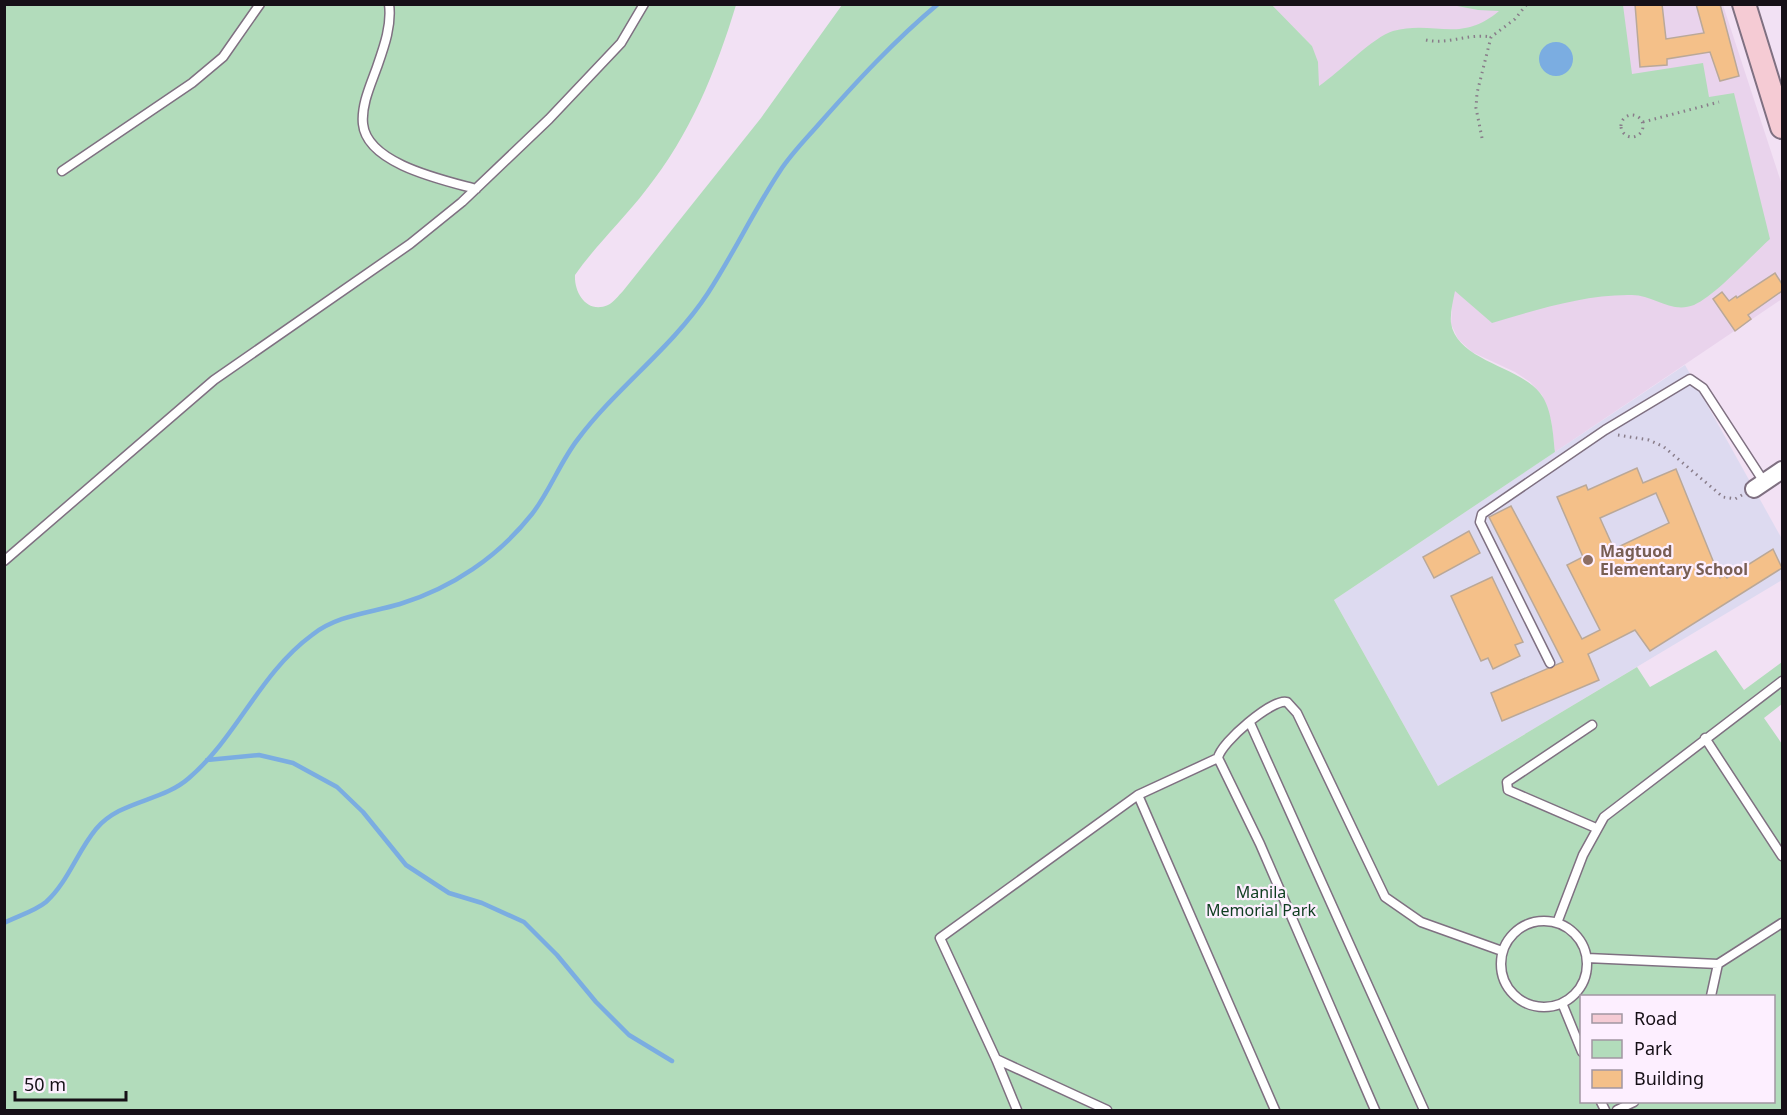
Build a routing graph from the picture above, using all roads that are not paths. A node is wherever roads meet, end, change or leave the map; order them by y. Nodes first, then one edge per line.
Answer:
1 (260, 4) edge
2 (389, 4) edge
3 (644, 4) edge
4 (1744, 4) edge
5 (1782, 127) edge
6 (62, 171) dead end
7 (476, 189) junction
8 (1782, 470) edge
9 (1759, 485) joint
10 (4, 561) edge
11 (1550, 663) dead end
12 (1782, 681) edge
13 (1250, 723) junction
14 (1592, 725) dead end
15 (1705, 738) junction
16 (1218, 758) junction
17 (1138, 795) junction
18 (1596, 828) junction
19 (1782, 856) edge
20 (1557, 922) junction
21 (1782, 923) edge
22 (1502, 951) junction
23 (1587, 958) junction
24 (1718, 964) junction
25 (1710, 995) edge
26 (1562, 1003) junction
27 (1580, 1049) edge
28 (996, 1059) junction
29 (1017, 1110) edge
30 (1107, 1110) edge
31 (1275, 1110) edge
32 (1375, 1110) edge
33 (1424, 1110) edge

1 - 6 lane
2 - 7 lane
3 - 7 lane
4 - 5 main road
7 - 10 lane
8 - 9 street
9 - 11 lane
12 - 15 lane
13 - 16 lane
13 - 22 lane
13 - 33 lane
14 - 18 lane
15 - 18 lane
15 - 19 lane
16 - 17 lane
16 - 32 lane
17 - 28 lane
17 - 31 lane
18 - 20 lane
20 - 22 lane
20 - 23 lane
21 - 24 lane
22 - 26 lane
23 - 24 lane
23 - 26 lane
24 - 25 lane
26 - 27 lane
28 - 29 lane
28 - 30 lane

